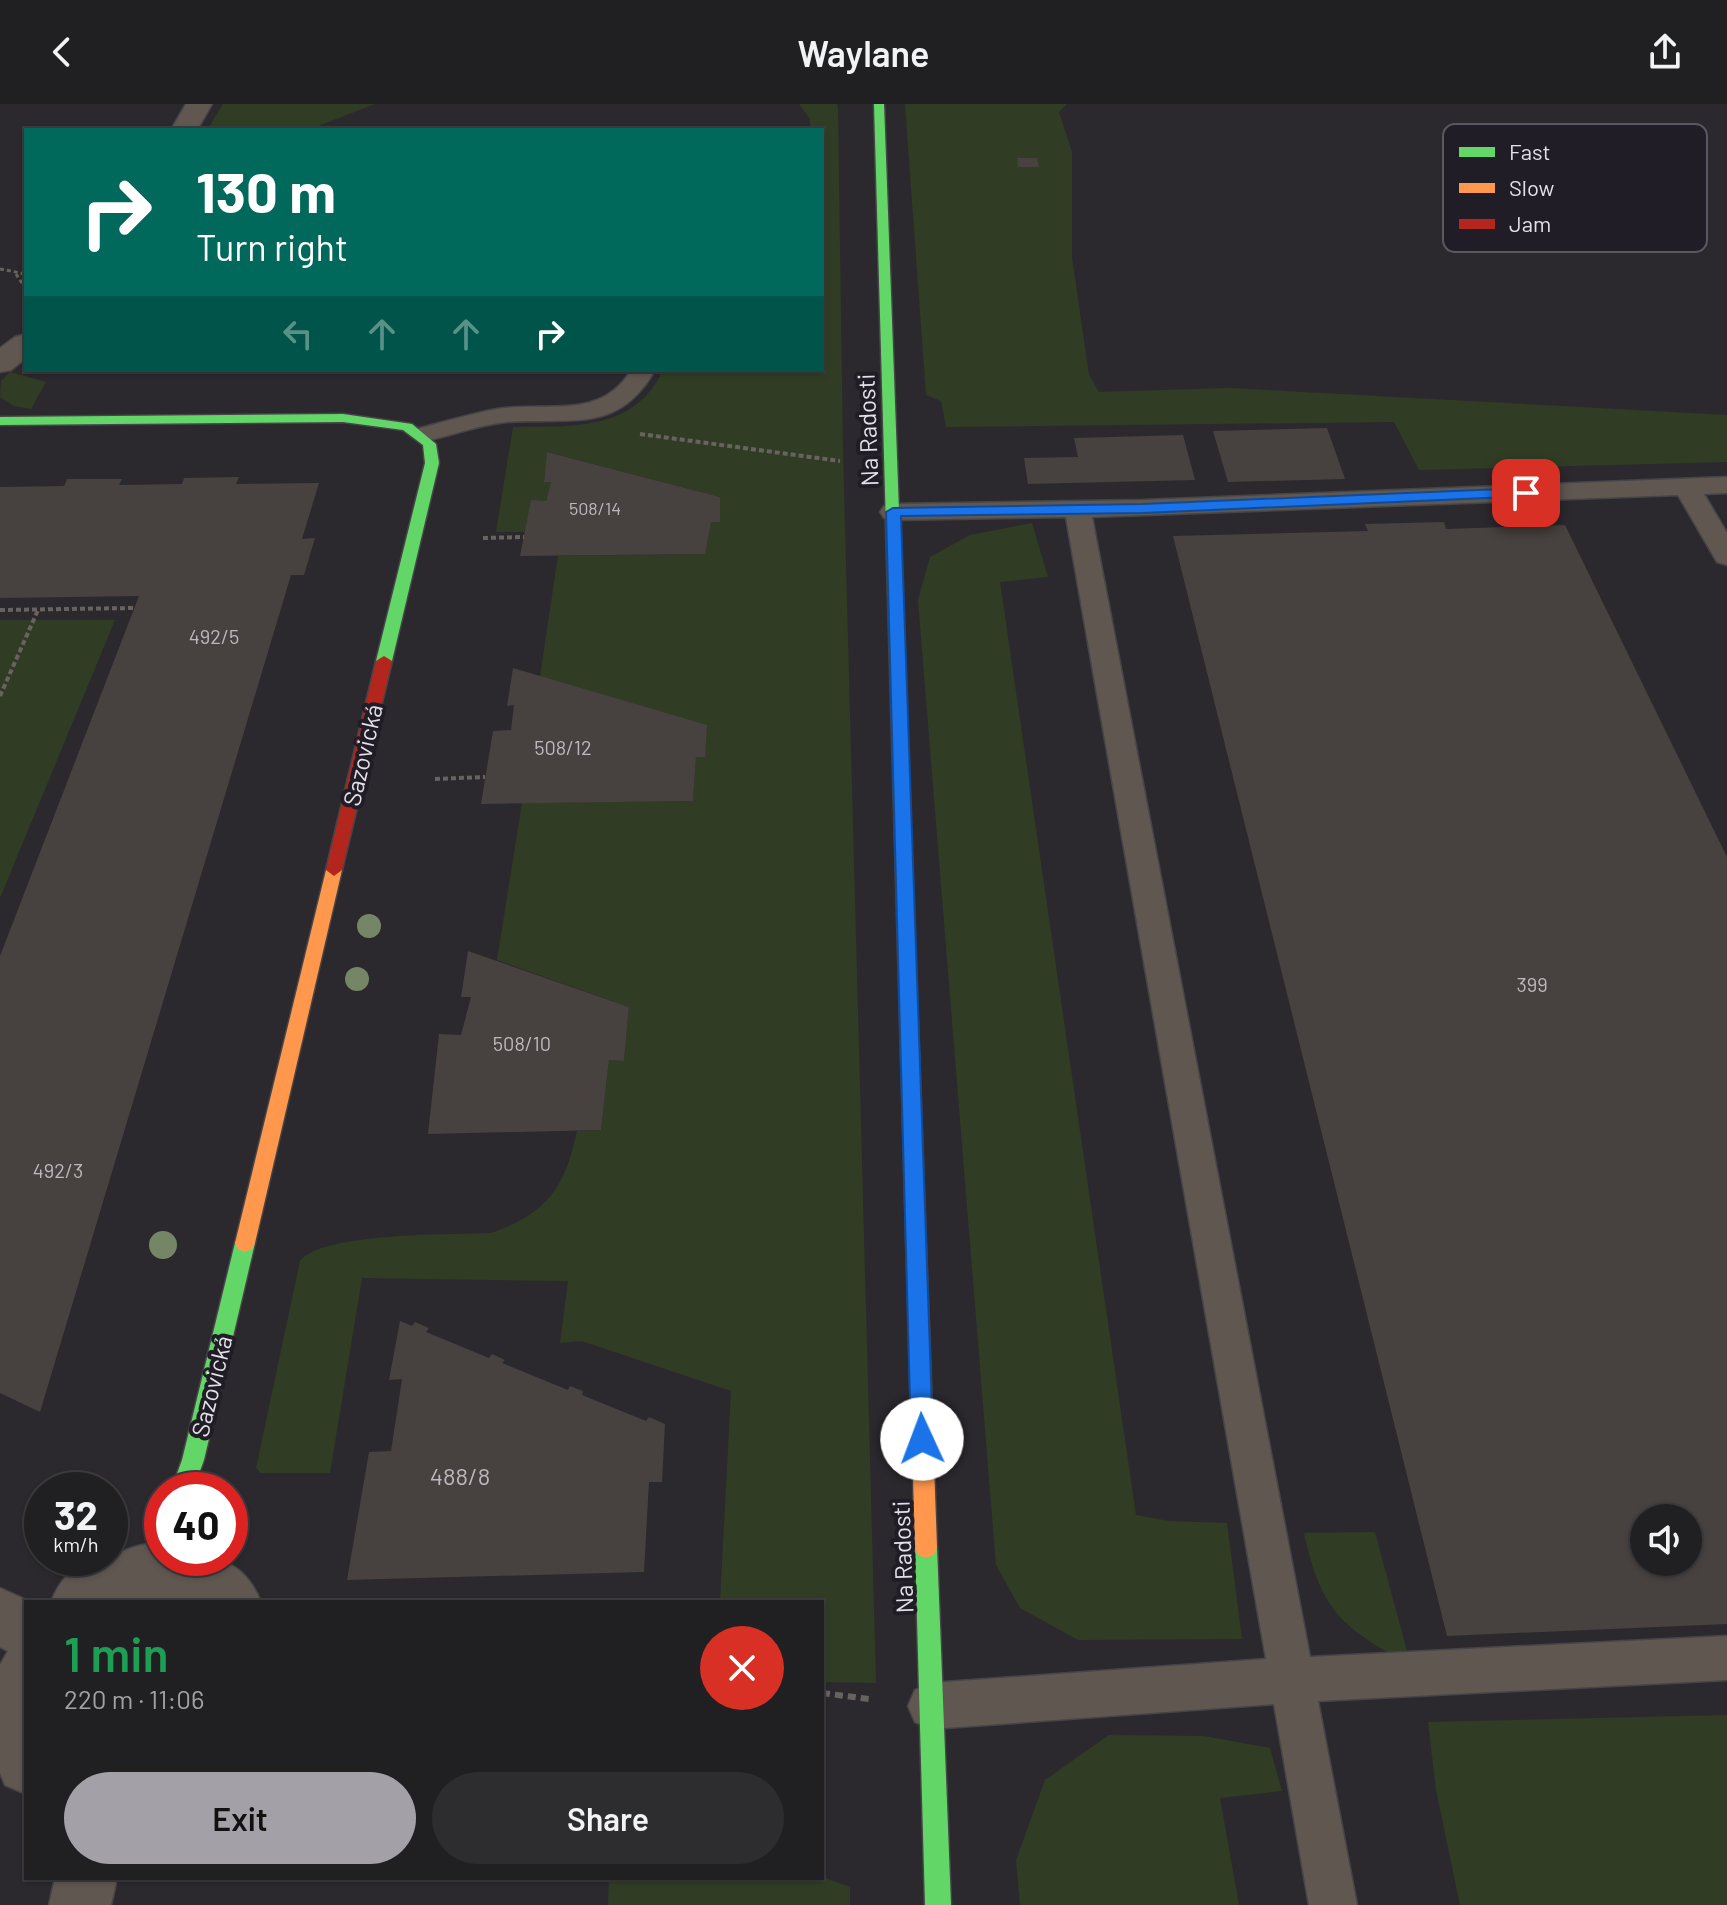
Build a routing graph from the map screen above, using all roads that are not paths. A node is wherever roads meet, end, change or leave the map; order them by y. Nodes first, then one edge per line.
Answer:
1 (199, 104) edge
2 (879, 104) edge
3 (185, 128) edge
4 (24, 345) edge
5 (0, 363) edge
6 (642, 372) edge
7 (0, 421) edge
8 (422, 435) junction
9 (1727, 485) edge
10 (1686, 486) junction
11 (1078, 510) junction
12 (893, 512) junction
13 (1727, 556) edge
14 (189, 1472) edge
15 (144, 1565) edge
16 (197, 1576) edge
17 (82, 1600) edge
18 (231, 1600) edge
19 (0, 1616) edge
20 (24, 1629) edge
21 (1727, 1658) edge
22 (1292, 1680) junction
23 (24, 1681) edge
24 (931, 1706) junction
25 (24, 1760) edge
26 (86, 1880) edge
27 (80, 1905) edge
28 (938, 1905) edge
29 (1333, 1905) edge

1 - 3 street
2 - 12 street, Na Radosti
4 - 5 street
6 - 8 lane
7 - 8 street
8 - 14 street, Sazovická
9 - 10 lane
10 - 11 lane
10 - 13 lane
11 - 12 lane
11 - 22 lane
12 - 24 street, Na Radosti
15 - 17 street
16 - 18 street
19 - 20 street
21 - 22 lane
22 - 24 lane
22 - 29 lane
23 - 25 street
24 - 28 street, Na Radosti
26 - 27 street

